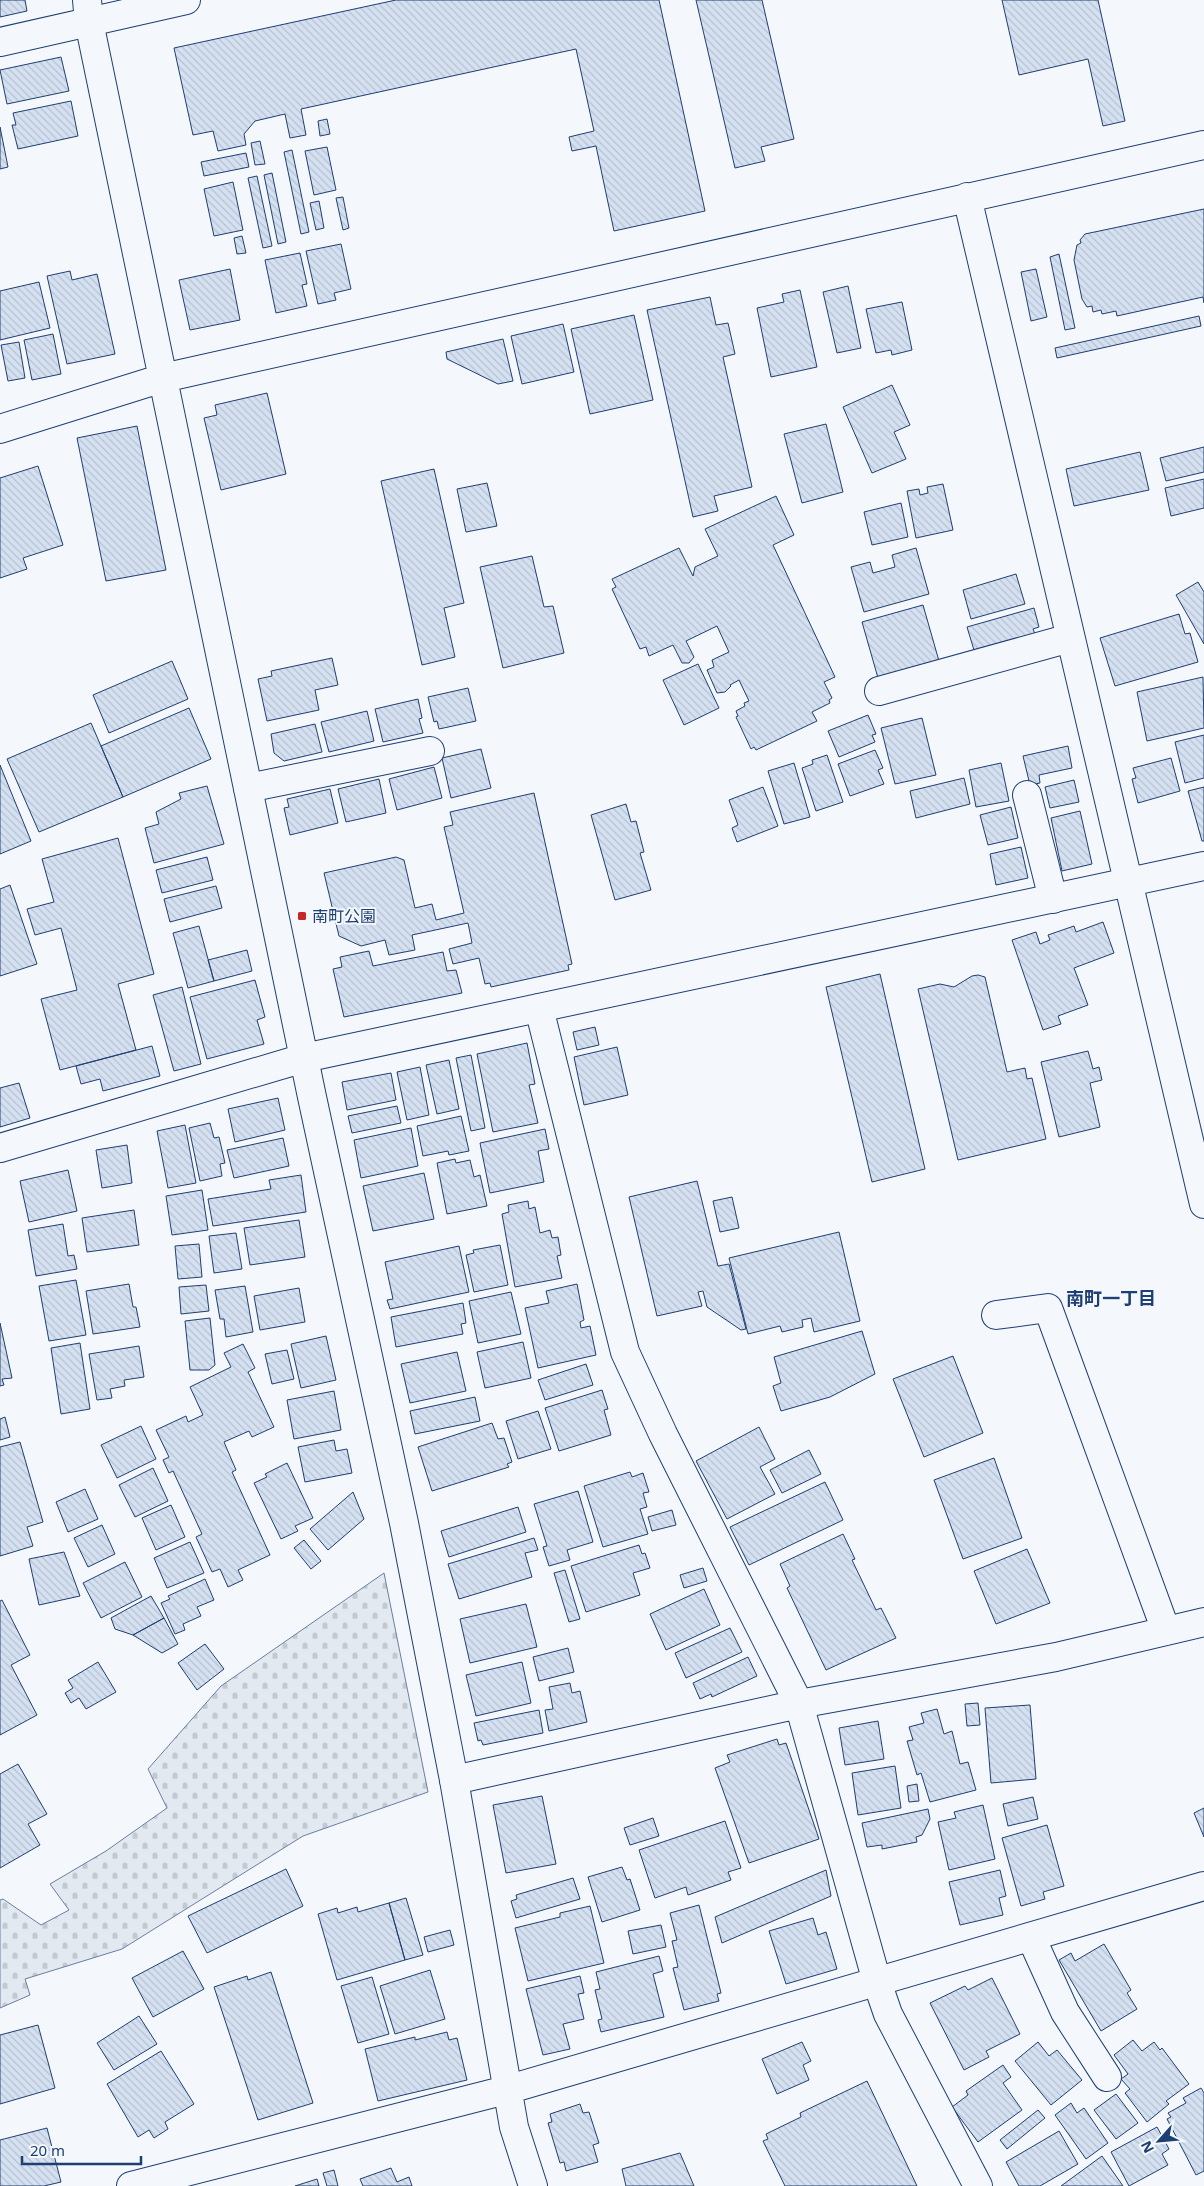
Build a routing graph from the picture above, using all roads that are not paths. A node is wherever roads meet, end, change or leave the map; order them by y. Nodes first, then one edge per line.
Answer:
1 (186, 0) edge
2 (88, 11) edge
3 (0, 42) edge
4 (1204, 145) edge
5 (967, 197) junction
6 (162, 378) junction
7 (0, 429) edge
8 (1070, 638) junction
9 (879, 691) dead end
10 (430, 751) dead end
11 (248, 788) junction
12 (1027, 795) dead end
13 (1204, 866) edge
14 (1130, 883) junction
15 (1053, 899) junction
16 (539, 1008) junction
17 (304, 1058) junction
18 (0, 1148) edge
19 (1204, 1204) edge
20 (996, 1315) dead end
21 (1204, 1622) edge
22 (1166, 1631) junction
23 (799, 1704) junction
24 (454, 1780) junction
25 (1204, 1886) edge
26 (1030, 1937) junction
27 (877, 1982) junction
28 (1107, 2077) dead end
29 (506, 2090) junction
30 (131, 2186) edge
31 (533, 2186) edge
32 (978, 2186) edge

1 - 2 street
2 - 3 street
2 - 6 street
4 - 5 street
5 - 6 street
5 - 8 street
6 - 7 street
6 - 11 street
8 - 9 street
8 - 14 street
10 - 11 street
11 - 17 street
12 - 15 street
13 - 14 street
14 - 15 street
14 - 19 street
15 - 16 street
16 - 17 street
16 - 23 street
17 - 18 street
17 - 24 street
20 - 22 street
21 - 22 street
22 - 23 street
23 - 24 street
23 - 27 street
24 - 29 street
25 - 26 street
26 - 27 street
26 - 28 street
27 - 29 street
27 - 32 street
29 - 30 street
29 - 31 street

